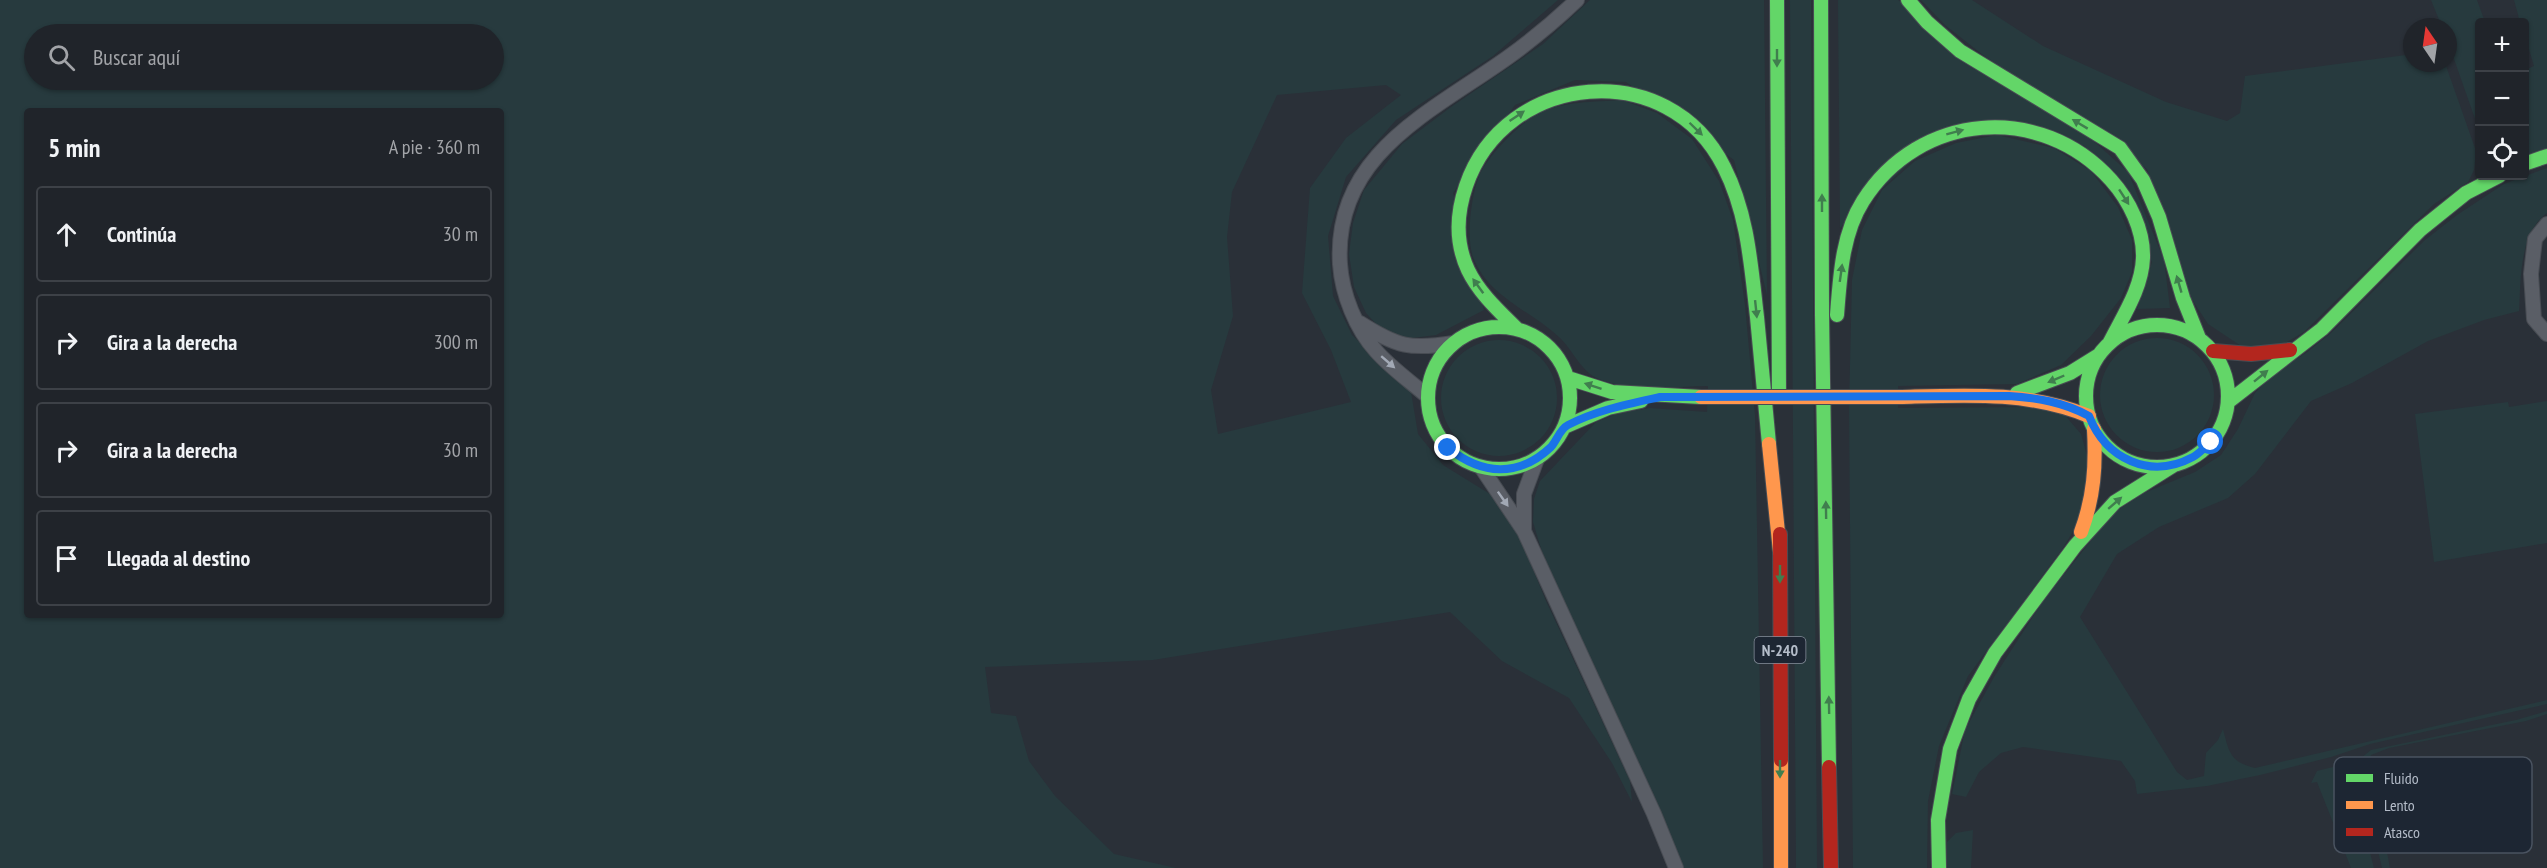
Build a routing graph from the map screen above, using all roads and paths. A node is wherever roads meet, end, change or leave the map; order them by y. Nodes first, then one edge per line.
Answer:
1 (1577, 0) edge
2 (1777, 0) edge
3 (1821, 0) edge
4 (1908, 0) edge
5 (2547, 156) edge
6 (2529, 162) edge
7 (2491, 180) edge
8 (2547, 224) edge
9 (1357, 321) junction
10 (1517, 329) junction
11 (2547, 334) edge
12 (2199, 338) junction
13 (2110, 342) junction
14 (1454, 343) junction
15 (2293, 349) junction
16 (2213, 351) junction
17 (2099, 355) junction
18 (1568, 378) junction
19 (1427, 396) junction
20 (2009, 396) junction
21 (1660, 397) junction
22 (2228, 402) junction
23 (2089, 416) junction
24 (1564, 427) junction
25 (2094, 429) junction
26 (1825, 432) junction
27 (1537, 459) junction
28 (2174, 465) junction
29 (1481, 467) junction
30 (1524, 531) junction
31 (2075, 546) junction
32 (1780, 552) junction
33 (1676, 868) edge
34 (1781, 868) edge
35 (1831, 868) edge
36 (1939, 868) edge

1 - 9 street
2 -> 32 main road, N-240
26 -> 3 main road, N-240
12 -> 4 main road
5 - 6 main road
7 - 15 main road
8 - 11 street
9 - 14 street
9 -> 19 street
10 - 14 main road
10 - 18 main road
10 -> 32 main road
12 - 13 main road
12 - 16 main road
13 - 17 main road
26 -> 13 main road
14 - 19 main road
15 - 16 main road
22 -> 15 main road
16 - 22 main road
17 -> 20 main road
17 - 23 main road
21 -> 18 main road
18 - 24 main road
19 - 29 main road
20 - 21 main road, bridge
20 - 23 main road
21 - 24 main road
22 - 28 main road
23 - 25 main road
24 - 27 main road
25 - 28 main road
25 - 31 main road
35 -> 26 main road, N-240
27 - 29 main road
27 - 30 street
31 -> 28 main road
29 -> 30 street
30 - 33 street
31 - 36 main road
32 -> 34 main road, N-240

